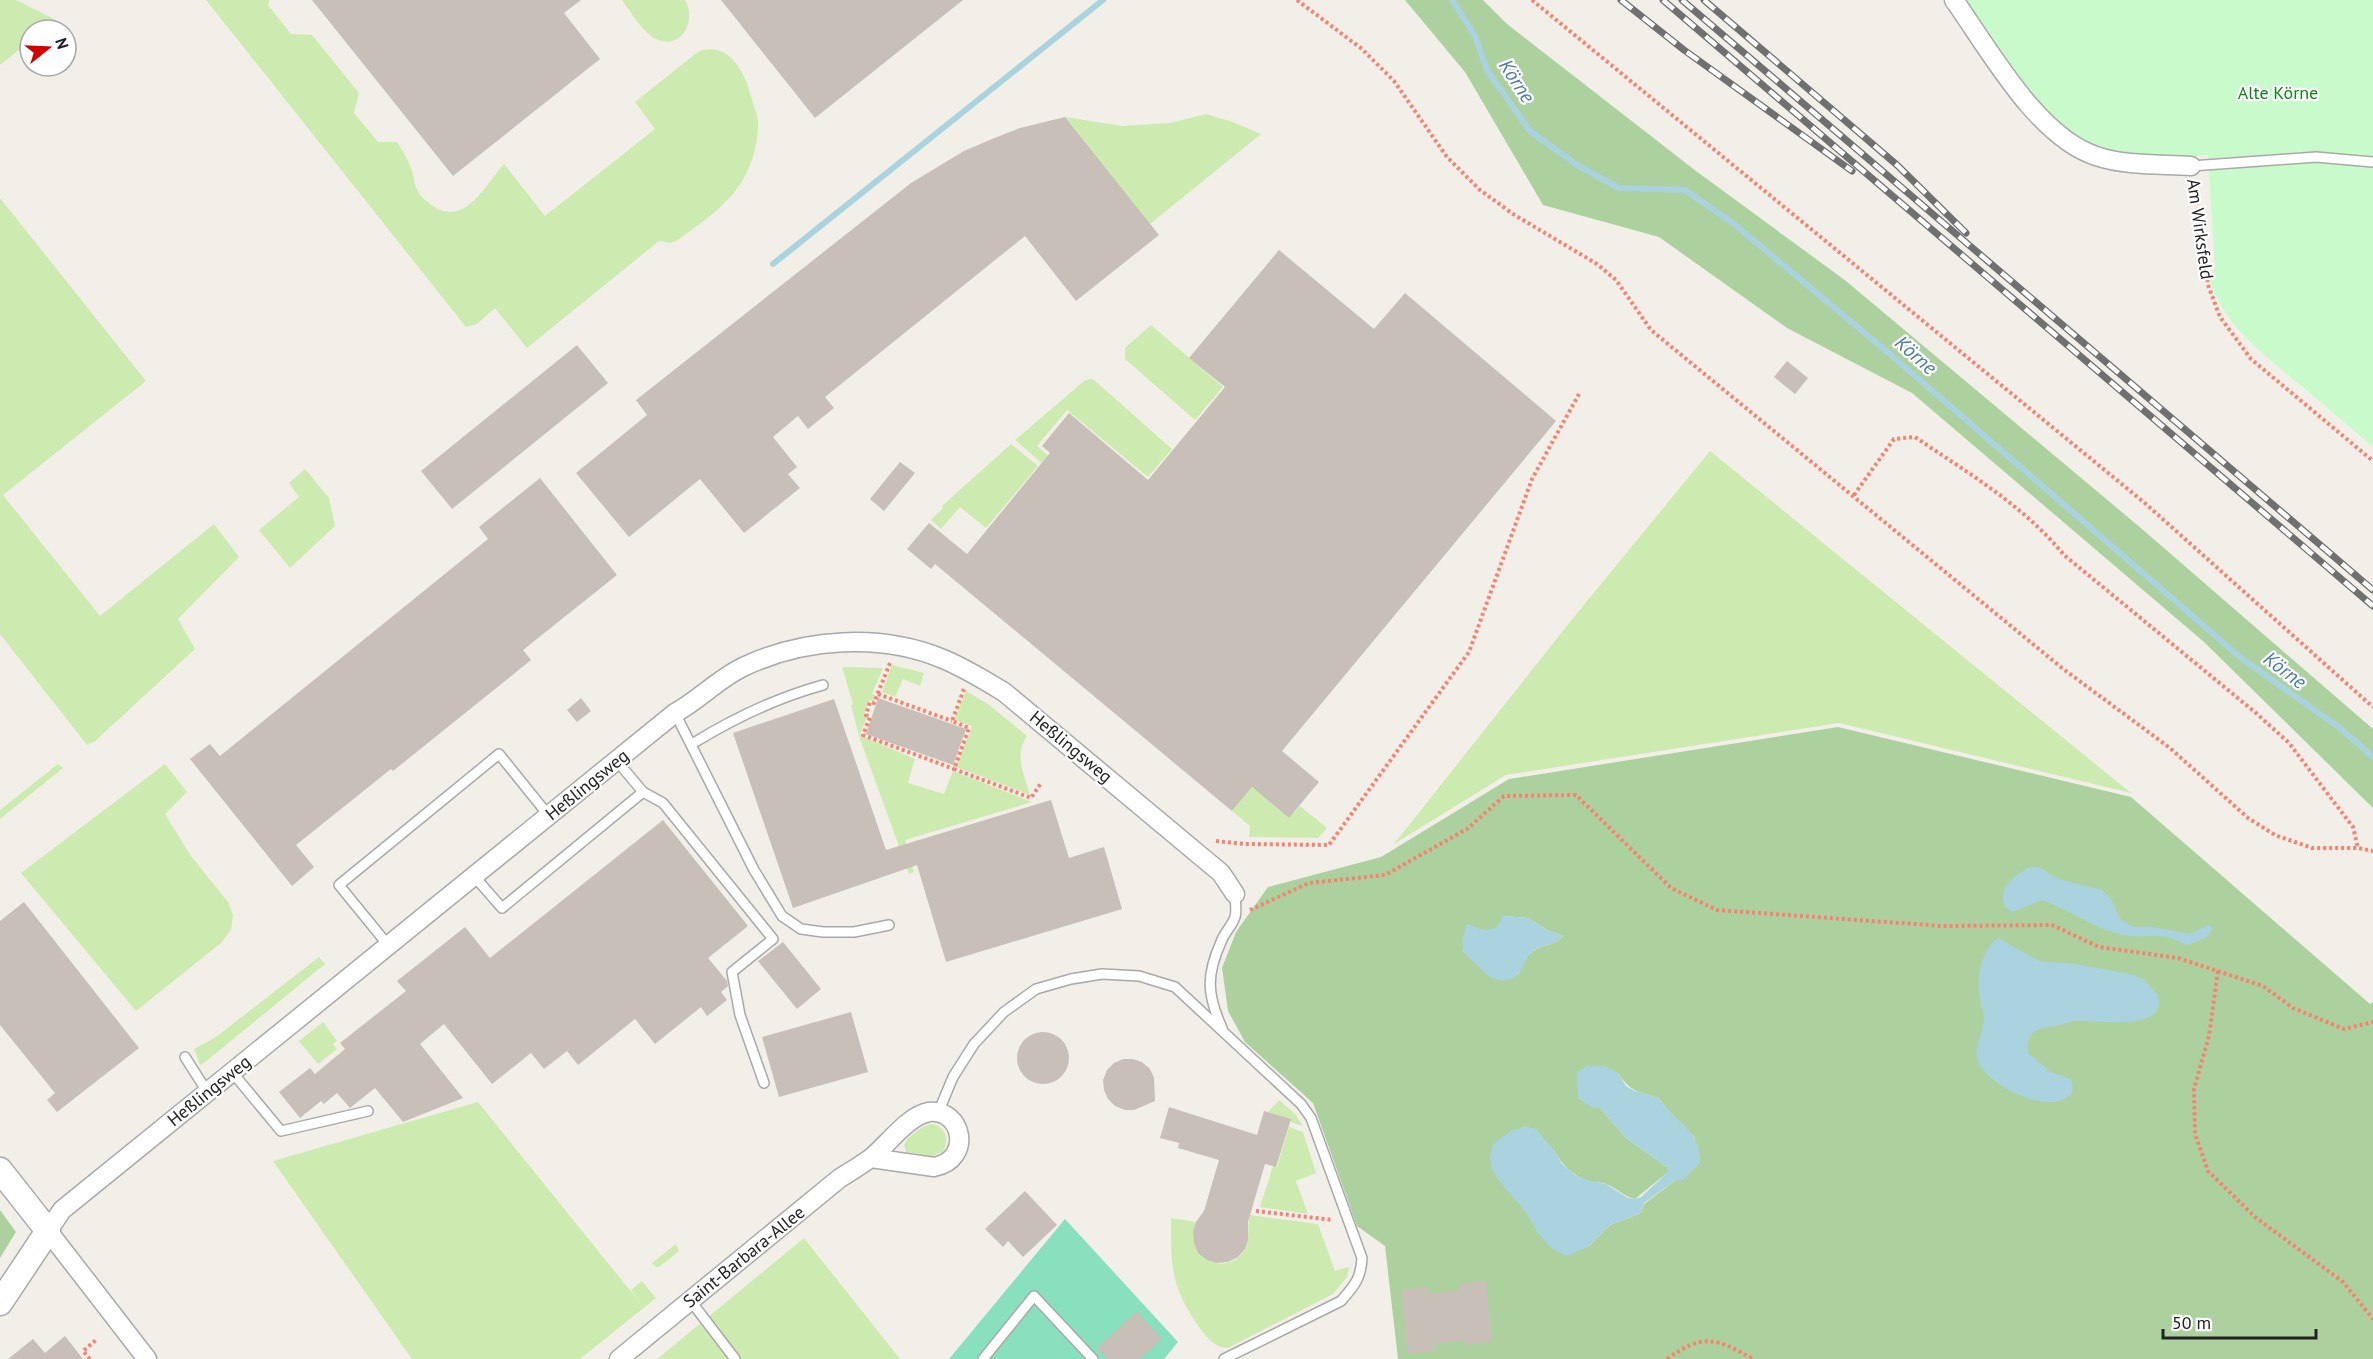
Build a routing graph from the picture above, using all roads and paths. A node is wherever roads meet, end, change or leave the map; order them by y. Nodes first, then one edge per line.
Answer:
1 (1297, 0) edge
2 (1532, 0) edge
3 (1954, 0) edge
4 (2373, 162) edge
5 (2191, 166) junction
6 (1579, 394) dead end
7 (2373, 461) edge
8 (1854, 495) junction
9 (891, 661) dead end
10 (823, 685) dead end
11 (966, 686) dead end
12 (878, 694) junction
13 (2373, 707) edge
14 (675, 713) junction
15 (952, 721) junction
16 (692, 744) junction
17 (617, 761) junction
18 (954, 769) junction
19 (1041, 783) dead end
20 (643, 792) junction
21 (549, 816) junction
22 (1216, 841) dead end
23 (2358, 848) junction
24 (2373, 851) edge
25 (474, 876) junction
26 (1235, 894) joint
27 (1235, 916) junction
28 (889, 925) dead end
29 (388, 945) junction
30 (2218, 971) junction
31 (2373, 1022) edge
32 (1225, 1032) junction
33 (185, 1057) dead end
34 (232, 1072) junction
35 (764, 1083) dead end
36 (208, 1093) junction
37 (368, 1111) dead end
38 (938, 1113) junction
39 (871, 1158) junction
40 (0, 1170) edge
41 (1256, 1211) dead end
42 (1348, 1221) junction
43 (48, 1231) junction
44 (690, 1300) junction
45 (0, 1303) edge
46 (2373, 1319) edge
47 (96, 1340) dead end
48 (90, 1359) edge
49 (147, 1359) edge
50 (618, 1359) edge
51 (735, 1359) edge
52 (983, 1359) edge
53 (1093, 1359) edge
54 (1224, 1359) edge
55 (1666, 1359) edge
56 (1753, 1359) edge

1 - 8 path
2 - 13 path
3 - 5 street, Am Wirksfeld
4 - 5 lane
5 - 7 path, Am Wirksfeld
6 - 22 path
8 - 23 path
8 - 23 path
9 - 12 path
10 - 16 lane
11 - 15 path
12 - 15 path
12 - 18 path
14 - 16 lane
14 - 17 street, Heßlingsweg
14 - 26 street, Heßlingsweg
15 - 18 path
16 - 28 lane
17 - 20 lane
17 - 21 street, Heßlingsweg
18 - 19 path
20 - 25 lane
20 - 35 lane
21 - 25 street, Heßlingsweg
21 - 29 lane
23 - 24 path
25 - 29 street, Heßlingsweg
26 - 27 lane
27 - 30 path
27 - 32 lane
29 - 34 street, Heßlingsweg
30 - 31 path
30 - 46 path
32 - 38 lane
32 - 42 lane
33 - 36 lane
34 - 36 street, Heßlingsweg
34 - 37 lane
36 - 43 street, Heßlingsweg
38 - 39 street, Saint-Barbara-Allee
38 - 39 street
39 - 44 street, Saint-Barbara-Allee
40 - 43 street
41 - 42 path
42 - 54 lane
43 - 45 street
43 - 49 street
44 - 50 street, Saint-Barbara-Allee
44 - 51 lane
47 - 48 path
52 - 53 lane
55 - 56 path

